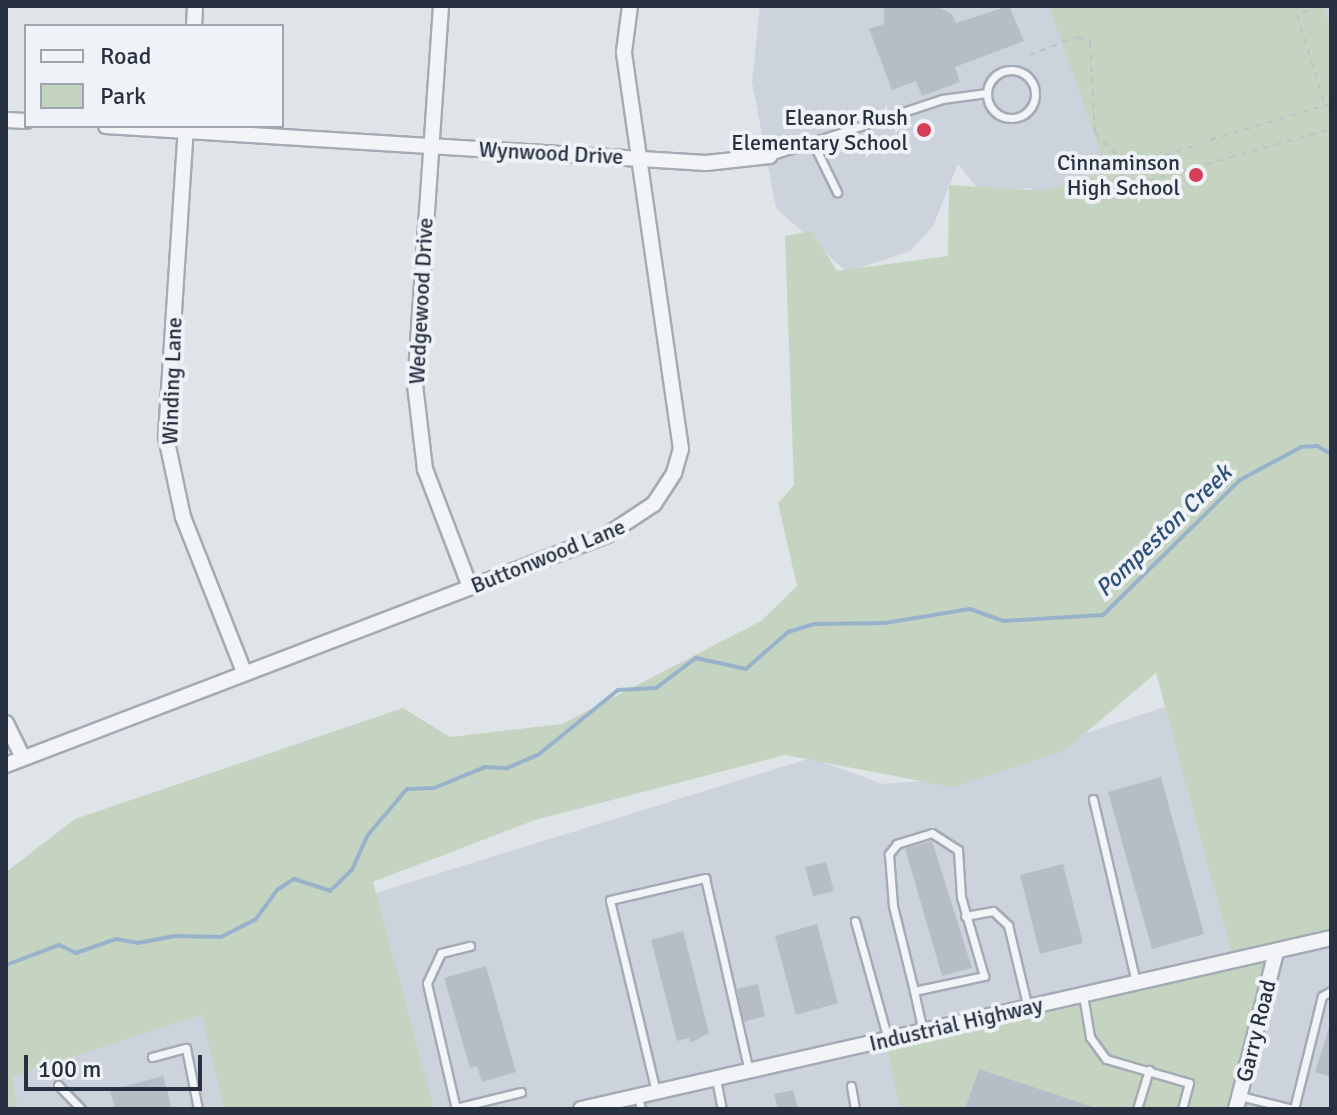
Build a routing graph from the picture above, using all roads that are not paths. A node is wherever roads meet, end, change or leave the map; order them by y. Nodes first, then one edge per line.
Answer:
1 (441, 6) edge
2 (630, 6) edge
3 (987, 93) junction
4 (186, 128) edge
5 (813, 143) junction
6 (428, 146) junction
7 (770, 156) joint
8 (640, 159) junction
9 (837, 192) dead end
10 (470, 587) junction
11 (244, 672) junction
12 (6, 723) edge
13 (23, 758) junction
14 (6, 765) edge
15 (1093, 799) dead end
16 (965, 916) junction
17 (855, 921) dead end
18 (1331, 938) edge
19 (470, 946) dead end
20 (1276, 952) junction
21 (1136, 983) junction
22 (914, 991) junction
23 (1331, 991) edge
24 (1083, 995) junction
25 (1028, 1008) junction
26 (923, 1032) junction
27 (888, 1039) junction
28 (152, 1057) dead end
29 (1149, 1070) junction
30 (749, 1071) junction
31 (716, 1079) junction
32 (58, 1085) dead end
33 (851, 1086) dead end
34 (521, 1092) dead end
35 (656, 1092) junction
36 (1238, 1102) edge
37 (639, 1103) edge
38 (81, 1109) edge
39 (198, 1109) edge
40 (456, 1109) edge
41 (581, 1109) edge
42 (722, 1109) edge
43 (855, 1109) edge
44 (1137, 1109) edge
45 (1182, 1109) edge
46 (1294, 1109) edge

1 - 6 street, Wedgewood Drive
2 - 8 street, Buttonwood Lane
3 - 3 lane, Wynwood Drive
3 - 5 lane, Wynwood Drive
4 - 6 street, Wynwood Drive
4 - 11 street, Winding Lane
5 - 7 lane, Wynwood Drive
5 - 9 lane
6 - 8 street, Wynwood Drive
6 - 10 street, Wedgewood Drive
7 - 8 street, Wynwood Drive
8 - 10 street, Buttonwood Lane
10 - 11 street, Buttonwood Lane
11 - 13 street, Buttonwood Lane
12 - 13 street
13 - 14 street, Buttonwood Lane
15 - 21 lane
16 - 22 lane
16 - 22 lane
16 - 25 lane
17 - 27 lane
18 - 20 street, Industrial Highway
19 - 40 lane
20 - 21 street, Industrial Highway
20 - 36 street, Garry Road
21 - 24 street, Industrial Highway
22 - 26 lane
23 - 46 lane
24 - 25 street, Industrial Highway
24 - 29 lane
25 - 26 street, Industrial Highway
26 - 27 street, Industrial Highway
27 - 30 street, Industrial Highway
28 - 39 lane
29 - 44 lane
29 - 45 lane
30 - 31 street, Industrial Highway
30 - 35 lane
31 - 35 street, Industrial Highway
31 - 42 lane
32 - 38 lane
33 - 43 lane
34 - 40 lane
35 - 37 street, Industrial Highway
36 - 46 lane
37 - 41 street, Industrial Highway

